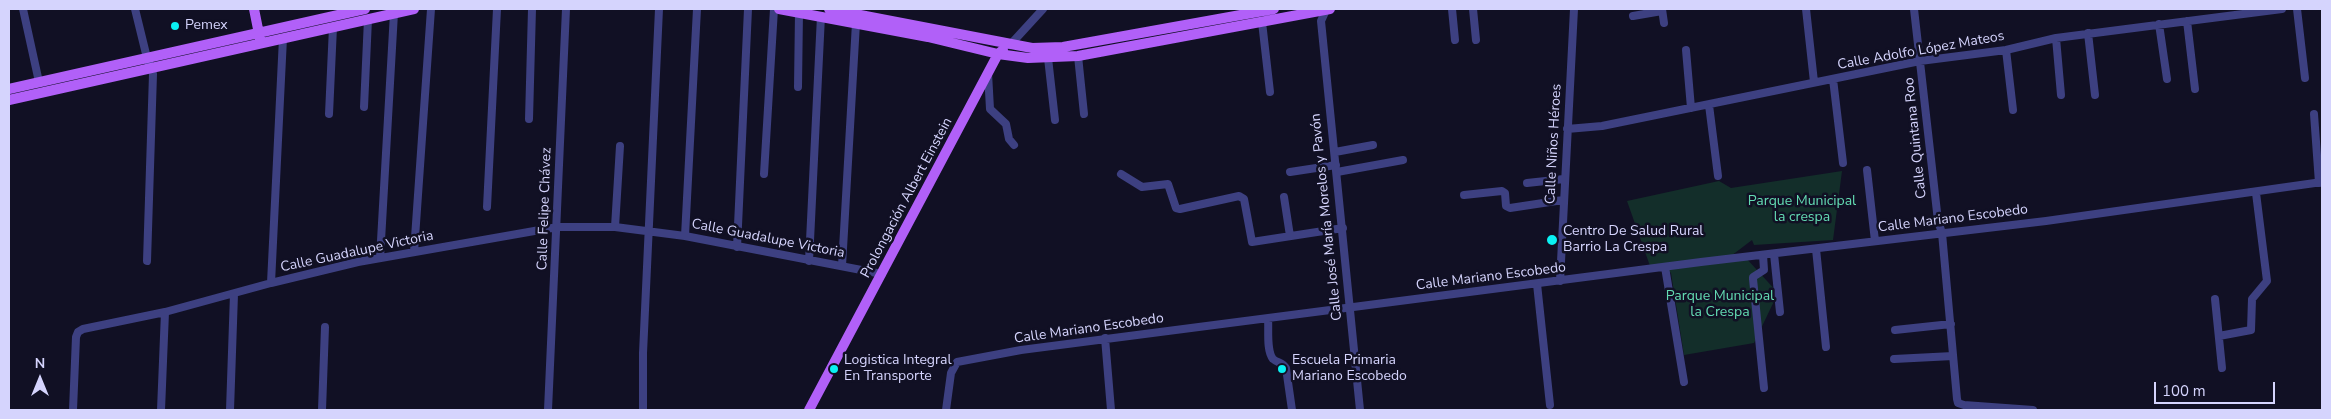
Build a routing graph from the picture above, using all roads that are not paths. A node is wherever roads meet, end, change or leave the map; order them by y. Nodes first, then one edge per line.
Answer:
1 (23, 9) edge
2 (135, 9) edge
3 (254, 9) edge
4 (365, 9) edge
5 (414, 9) edge
6 (431, 9) edge
7 (497, 9) edge
8 (532, 9) edge
9 (566, 9) edge
10 (659, 9) edge
11 (697, 9) edge
12 (748, 9) edge
13 (774, 9) edge
14 (779, 9) edge
15 (1043, 9) edge
16 (1269, 9) edge
17 (1327, 9) edge
18 (1452, 9) edge
19 (1473, 9) edge
20 (1574, 9) edge
21 (1806, 9) edge
22 (1914, 9) edge
23 (2282, 9) edge
24 (2297, 9) edge
25 (1314, 10) edge
26 (1662, 10) edge
27 (383, 12) edge
28 (799, 12) junction
29 (825, 12) edge
30 (394, 13) junction
31 (1633, 16) dead end
32 (368, 19) junction
33 (1321, 21) junction
34 (2187, 21) junction
35 (1262, 22) junction
36 (856, 23) junction
37 (1664, 23) dead end
38 (2159, 24) junction
39 (333, 27) junction
40 (2088, 33) junction
41 (260, 38) junction
42 (283, 38) junction
43 (2056, 38) junction
44 (1455, 40) dead end
45 (1476, 40) dead end
46 (1010, 44) junction
47 (1686, 50) dead end
48 (2006, 50) junction
49 (998, 54) junction
50 (1078, 56) junction
51 (1048, 58) junction
52 (1920, 61) junction
53 (149, 63) junction
54 (98, 74) junction
55 (988, 74) junction
56 (2305, 78) dead end
57 (1833, 79) junction
58 (2167, 79) dead end
59 (39, 82) junction
60 (1814, 82) junction
61 (798, 87) dead end
62 (9, 89) edge
63 (2195, 89) dead end
64 (1270, 92) dead end
65 (2061, 95) dead end
66 (2095, 95) dead end
67 (9, 100) edge
68 (1709, 104) junction
69 (364, 106) dead end
70 (1691, 108) junction
71 (2014, 110) dead end
72 (329, 114) dead end
73 (1084, 114) dead end
74 (2314, 114) dead end
75 (529, 119) dead end
76 (1054, 120) dead end
77 (1567, 129) junction
78 (1014, 145) dead end
79 (1373, 145) dead end
80 (620, 146) dead end
81 (1335, 152) junction
82 (1403, 160) dead end
83 (1843, 163) dead end
84 (1336, 168) junction
85 (1867, 170) dead end
86 (1290, 172) dead end
87 (764, 174) dead end
88 (1121, 174) dead end
89 (1718, 176) dead end
90 (1564, 179) junction
91 (2321, 182) edge
92 (1527, 183) dead end
93 (2256, 193) junction
94 (1464, 195) dead end
95 (1284, 197) dead end
96 (1563, 200) junction
97 (487, 207) dead end
98 (557, 227) junction
99 (615, 227) junction
100 (1343, 228) junction
101 (648, 230) junction
102 (1942, 233) junction
103 (685, 236) junction
104 (1290, 236) junction
105 (1875, 241) junction
106 (737, 247) junction
107 (1816, 249) junction
108 (414, 252) junction
109 (1774, 254) junction
110 (1763, 255) junction
111 (380, 258) junction
112 (147, 260) dead end
113 (809, 261) junction
114 (842, 266) junction
115 (1665, 267) junction
116 (882, 274) junction
117 (1560, 281) junction
118 (271, 283) junction
119 (1536, 284) junction
120 (234, 294) junction
121 (2214, 299) dead end
122 (1350, 307) junction
123 (166, 312) junction
124 (1780, 312) dead end
125 (1268, 319) junction
126 (1951, 324) junction
127 (325, 327) dead end
128 (1896, 330) dead end
129 (2219, 336) junction
130 (1105, 338) junction
131 (1826, 347) dead end
132 (1953, 356) junction
133 (1894, 359) dead end
134 (2222, 368) dead end
135 (1684, 382) dead end
136 (1764, 388) dead end
137 (1550, 404) dead end
138 (72, 410) edge
139 (161, 410) edge
140 (230, 410) edge
141 (322, 410) edge
142 (548, 410) edge
143 (643, 410) edge
144 (809, 410) edge
145 (946, 410) edge
146 (1111, 410) edge
147 (1292, 410) edge
148 (1360, 410) edge
149 (2033, 410) edge

1 - 59 street
2 - 53 street
3 - 41 main road
4 - 41 main road
5 - 30 main road
6 - 108 street
7 - 97 street
8 - 75 street
9 - 98 street, Calle Felipe Chávez
10 - 101 street
11 - 103 street
12 - 106 street
13 - 87 street
14 - 28 main road
15 - 46 street, Prolongación Albert Einstein
16 - 46 main road
17 - 25 main road
17 - 33 street
18 - 44 street
19 - 45 street
20 - 77 street, Calle Niños Héroes
21 - 60 street
22 - 52 street, Calle Quintana Roo
23 - 34 street, Calle Adolfo López Mateos
24 - 56 street
25 - 33 street
25 - 35 main road
26 - 31 street
26 - 37 street
27 - 30 main road
27 - 32 main road
28 - 29 main road
28 - 61 street
29 - 36 main road
29 - 46 main road
29 - 113 street
30 - 111 street
32 - 39 main road
32 - 69 street
33 - 81 street, Calle José María Morelos y Pavón
34 - 38 street, Calle Adolfo López Mateos
34 - 63 street
35 - 50 main road
35 - 64 street
36 - 49 main road
36 - 114 street
38 - 40 street, Calle Adolfo López Mateos
38 - 58 street
39 - 42 main road
39 - 72 street
40 - 43 street, Calle Adolfo López Mateos
40 - 66 street
41 - 42 main road
41 - 53 main road
42 - 118 street
43 - 48 street, Calle Adolfo López Mateos
43 - 65 street
46 - 49 main road, Prolongación Albert Einstein
47 - 70 street
48 - 52 street, Calle Adolfo López Mateos
48 - 71 street
49 - 51 main road
49 - 55 main road, Prolongación Albert Einstein
50 - 51 main road
50 - 73 street
51 - 76 street
52 - 57 street, Calle Adolfo López Mateos
52 - 102 street, Calle Quintana Roo
53 - 54 main road
53 - 112 street
54 - 59 main road
54 - 67 main road
55 - 78 street
55 - 116 main road, Prolongación Albert Einstein
57 - 60 street, Calle Adolfo López Mateos
57 - 83 street
59 - 62 main road
60 - 68 street, Calle Adolfo López Mateos
68 - 70 street, Calle Adolfo López Mateos
68 - 89 street
70 - 77 street, Calle Adolfo López Mateos
74 - 91 street
77 - 90 street, Calle Niños Héroes
79 - 81 street
80 - 99 street
81 - 84 street, Calle José María Morelos y Pavón
82 - 84 street
84 - 86 street
84 - 100 street, Calle José María Morelos y Pavón
85 - 105 street
88 - 104 street
90 - 92 street
90 - 96 street, Calle Niños Héroes
91 - 93 street, Calle Mariano Escobedo
93 - 102 street, Calle Mariano Escobedo
93 - 129 street
94 - 96 street
95 - 104 street
96 - 117 street, Calle Niños Héroes
98 - 99 street, Calle Guadalupe Victoria
98 - 108 street, Calle Guadalupe Victoria
98 - 142 street, Calle Felipe Chávez
99 - 101 street, Calle Guadalupe Victoria
100 - 104 street
100 - 122 street, Calle José María Morelos y Pavón
101 - 103 street, Calle Guadalupe Victoria
101 - 143 street
102 - 105 street, Calle Mariano Escobedo
102 - 126 street, Calle Quintana Roo
103 - 106 street, Calle Guadalupe Victoria
105 - 107 street, Calle Mariano Escobedo
106 - 113 street, Calle Guadalupe Victoria
107 - 109 street, Calle Mariano Escobedo
107 - 131 street
108 - 111 street, Calle Guadalupe Victoria
109 - 110 street, Calle Mariano Escobedo
109 - 124 street
110 - 115 street, Calle Mariano Escobedo
110 - 136 street
111 - 118 street, Calle Guadalupe Victoria
113 - 114 street, Calle Guadalupe Victoria
114 - 116 street, Calle Guadalupe Victoria
115 - 117 street, Calle Mariano Escobedo
115 - 135 street
116 - 144 main road, Prolongación Albert Einstein
117 - 119 street, Calle Mariano Escobedo
118 - 120 street, Calle Guadalupe Victoria
119 - 122 street, Calle Mariano Escobedo
119 - 137 street
120 - 123 street, Calle Guadalupe Victoria
120 - 140 street
121 - 129 street
122 - 125 street, Calle Mariano Escobedo
122 - 148 street, Calle José María Morelos y Pavón
123 - 138 street, Calle Guadalupe Victoria
123 - 139 street
125 - 130 street, Calle Mariano Escobedo
125 - 147 street
126 - 128 street
126 - 132 street, Calle Quintana Roo
127 - 141 street
129 - 134 street
130 - 145 street, Calle Mariano Escobedo
130 - 146 street
132 - 133 street
132 - 149 street, Calle Quintana Roo

